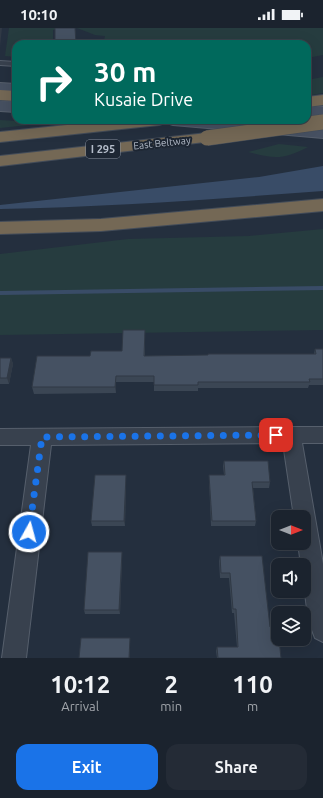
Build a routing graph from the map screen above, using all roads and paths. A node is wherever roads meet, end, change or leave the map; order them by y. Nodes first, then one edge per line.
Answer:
1 (0, 63) edge
2 (12, 64) edge
3 (0, 87) edge
4 (12, 88) edge
5 (0, 95) edge
6 (12, 96) edge
7 (323, 100) edge
8 (311, 102) edge
9 (0, 106) edge
10 (12, 107) edge
11 (311, 111) edge
12 (323, 112) edge
13 (323, 122) edge
14 (126, 124) edge
15 (219, 124) edge
16 (308, 124) edge
17 (311, 124) edge
18 (323, 133) edge
19 (0, 137) edge
20 (0, 161) edge
21 (323, 205) edge
22 (0, 228) edge
23 (323, 434) edge
24 (292, 435) junction
25 (42, 437) junction
26 (0, 438) edge
27 (323, 630) edge
28 (14, 658) edge

1 - 2 lane
3 - 4 main road
5 - 6 highway
7 - 8 highway
9 - 10 main road
11 - 12 main road
13 - 17 highway, East Beltway / I 295, bridge
14 - 19 highway, East Beltway / I 295
15 - 18 main road
16 - 20 highway, East Beltway / I 295, bridge
21 - 22 highway
23 - 24 street
24 - 25 street
24 - 27 street
25 - 26 street
25 - 28 street

